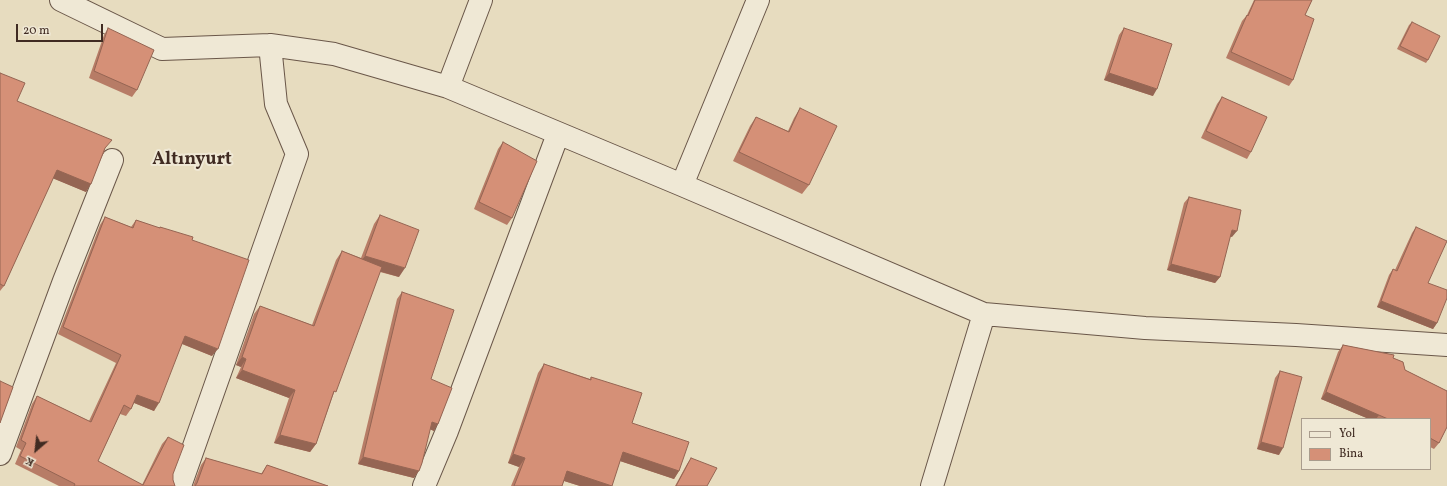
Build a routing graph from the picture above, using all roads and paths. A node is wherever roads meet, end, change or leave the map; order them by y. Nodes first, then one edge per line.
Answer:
1 (61, 0) edge
2 (481, 0) edge
3 (758, 0) edge
4 (270, 45) junction
5 (448, 87) junction
6 (558, 134) junction
7 (112, 160) dead end
8 (682, 185) junction
9 (984, 314) junction
10 (1447, 345) edge
11 (0, 454) edge
12 (180, 486) edge
13 (424, 486) edge
14 (932, 486) edge

1 - 4 street
2 - 5 street
3 - 8 street
4 - 5 street
4 - 12 street
5 - 6 street
6 - 8 street
6 - 13 street
7 - 11 street
8 - 9 street
9 - 10 street
9 - 14 street

